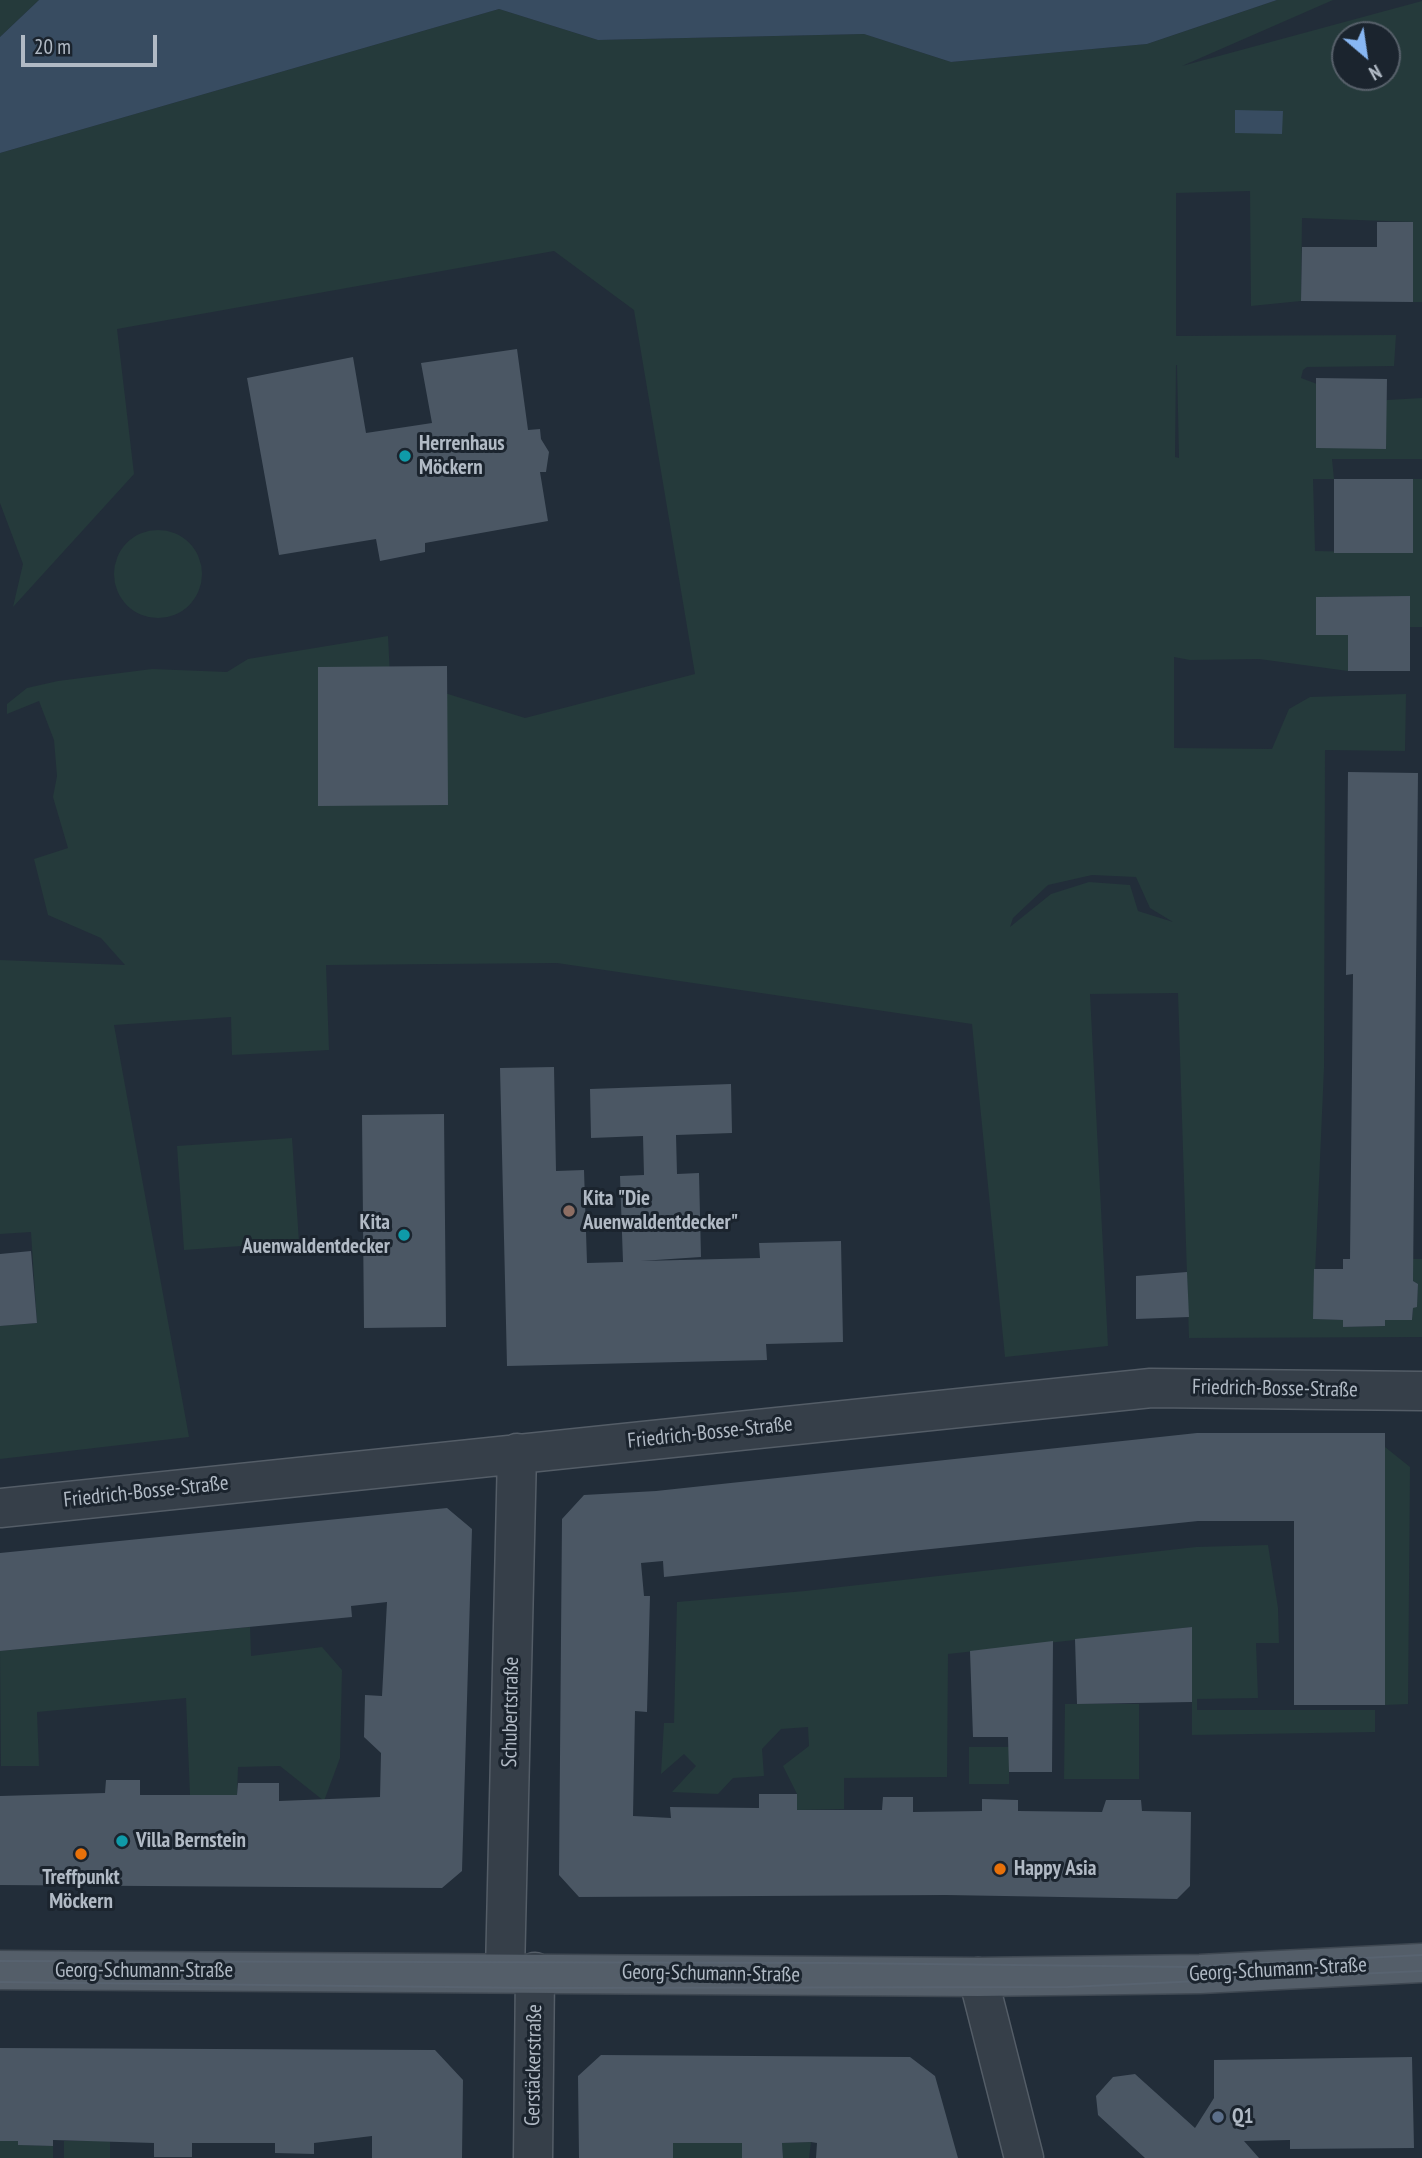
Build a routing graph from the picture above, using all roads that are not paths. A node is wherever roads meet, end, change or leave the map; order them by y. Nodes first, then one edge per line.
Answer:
1 (1422, 1391) edge
2 (517, 1453) junction
3 (0, 1508) edge
4 (1422, 1963) edge
5 (0, 1970) edge
6 (520, 1972) junction
7 (978, 1976) junction
8 (534, 2158) edge
9 (1024, 2158) edge

1 - 2 street, Friedrich-Bosse-Straße
2 - 3 street, Friedrich-Bosse-Straße
2 - 6 street, Schubertstraße
4 - 7 main road, Georg-Schumann-Straße
5 - 6 main road, Georg-Schumann-Straße
6 - 7 main road, Georg-Schumann-Straße
6 - 8 street, Gerstäckerstraße
7 - 9 street

